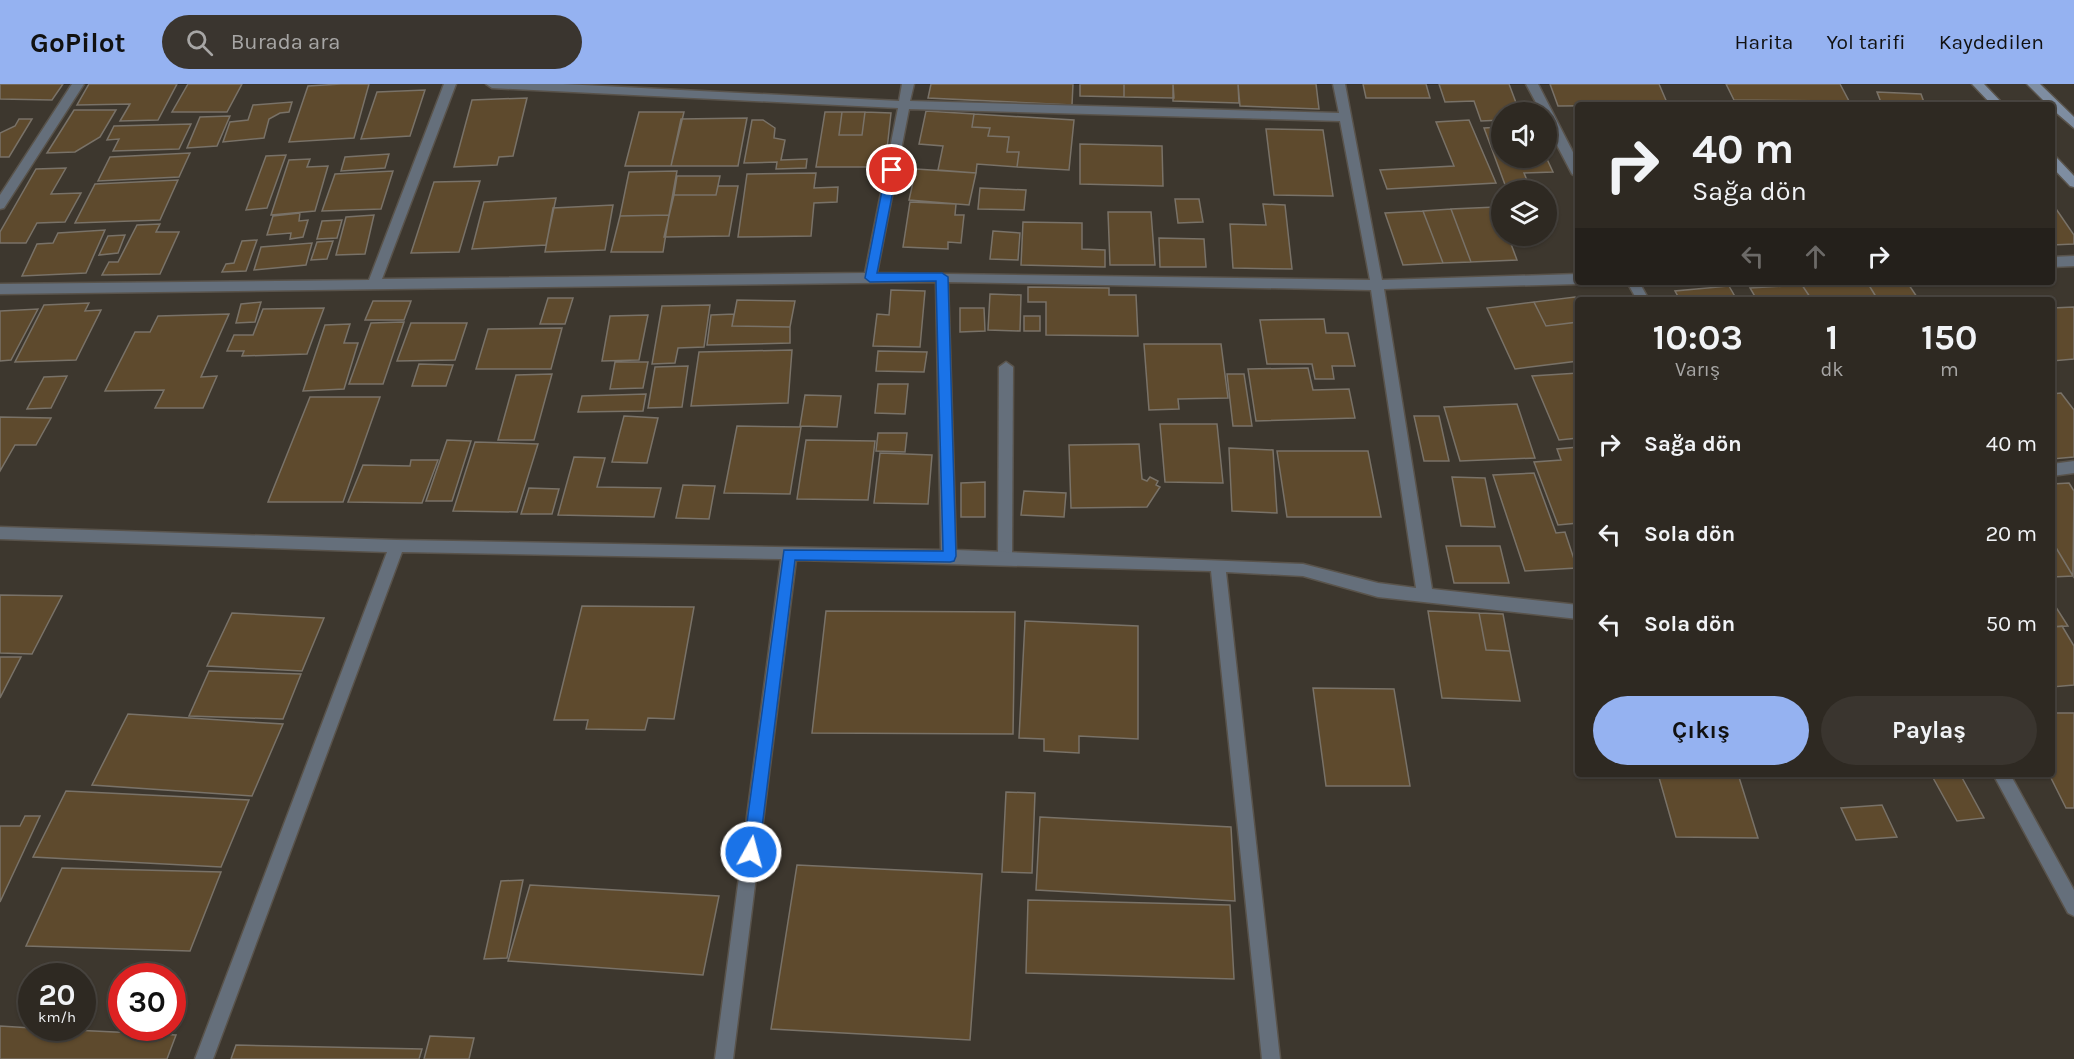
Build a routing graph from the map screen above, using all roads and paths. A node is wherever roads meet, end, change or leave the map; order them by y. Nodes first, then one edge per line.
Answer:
1 (78, 84) edge
2 (450, 84) edge
3 (492, 84) edge
4 (908, 84) edge
5 (1339, 84) edge
6 (1532, 84) edge
7 (1978, 84) edge
8 (2033, 84) edge
9 (1995, 102) edge
10 (2052, 102) edge
11 (905, 105) junction
12 (2055, 105) edge
13 (1345, 117) junction
14 (2074, 123) edge
15 (2055, 163) edge
16 (1575, 168) edge
17 (2074, 183) edge
18 (0, 205) edge
19 (2074, 261) edge
20 (2055, 262) edge
21 (942, 277) junction
22 (870, 278) junction
23 (1575, 279) edge
24 (374, 284) junction
25 (1377, 285) junction
26 (0, 289) edge
27 (1006, 368) dead end
28 (2074, 467) edge
29 (2055, 470) edge
30 (0, 533) edge
31 (396, 546) junction
32 (789, 554) junction
33 (950, 556) junction
34 (1005, 558) junction
35 (1218, 565) junction
36 (1425, 595) junction
37 (1575, 612) edge
38 (2003, 777) edge
39 (2074, 907) edge
40 (204, 1059) edge
41 (724, 1059) edge
42 (1271, 1059) edge

1 - 18 street
2 - 24 street
3 - 11 street
4 - 11 street
5 - 13 street
6 - 16 street
7 - 9 main road
8 - 10 main road
11 - 13 street
11 - 22 street
12 - 14 main road
13 - 25 street
15 - 17 main road
19 - 20 street
21 - 22 street
21 - 25 street
21 - 33 street
22 - 24 street
23 - 25 street
24 - 26 street
25 - 36 street
27 - 34 street
28 - 29 street
30 - 31 street
31 - 32 street
31 - 40 street
32 - 33 street
32 - 41 street
33 - 34 street
34 - 35 street
35 - 36 street
35 - 42 street
36 - 37 street
38 - 39 street

